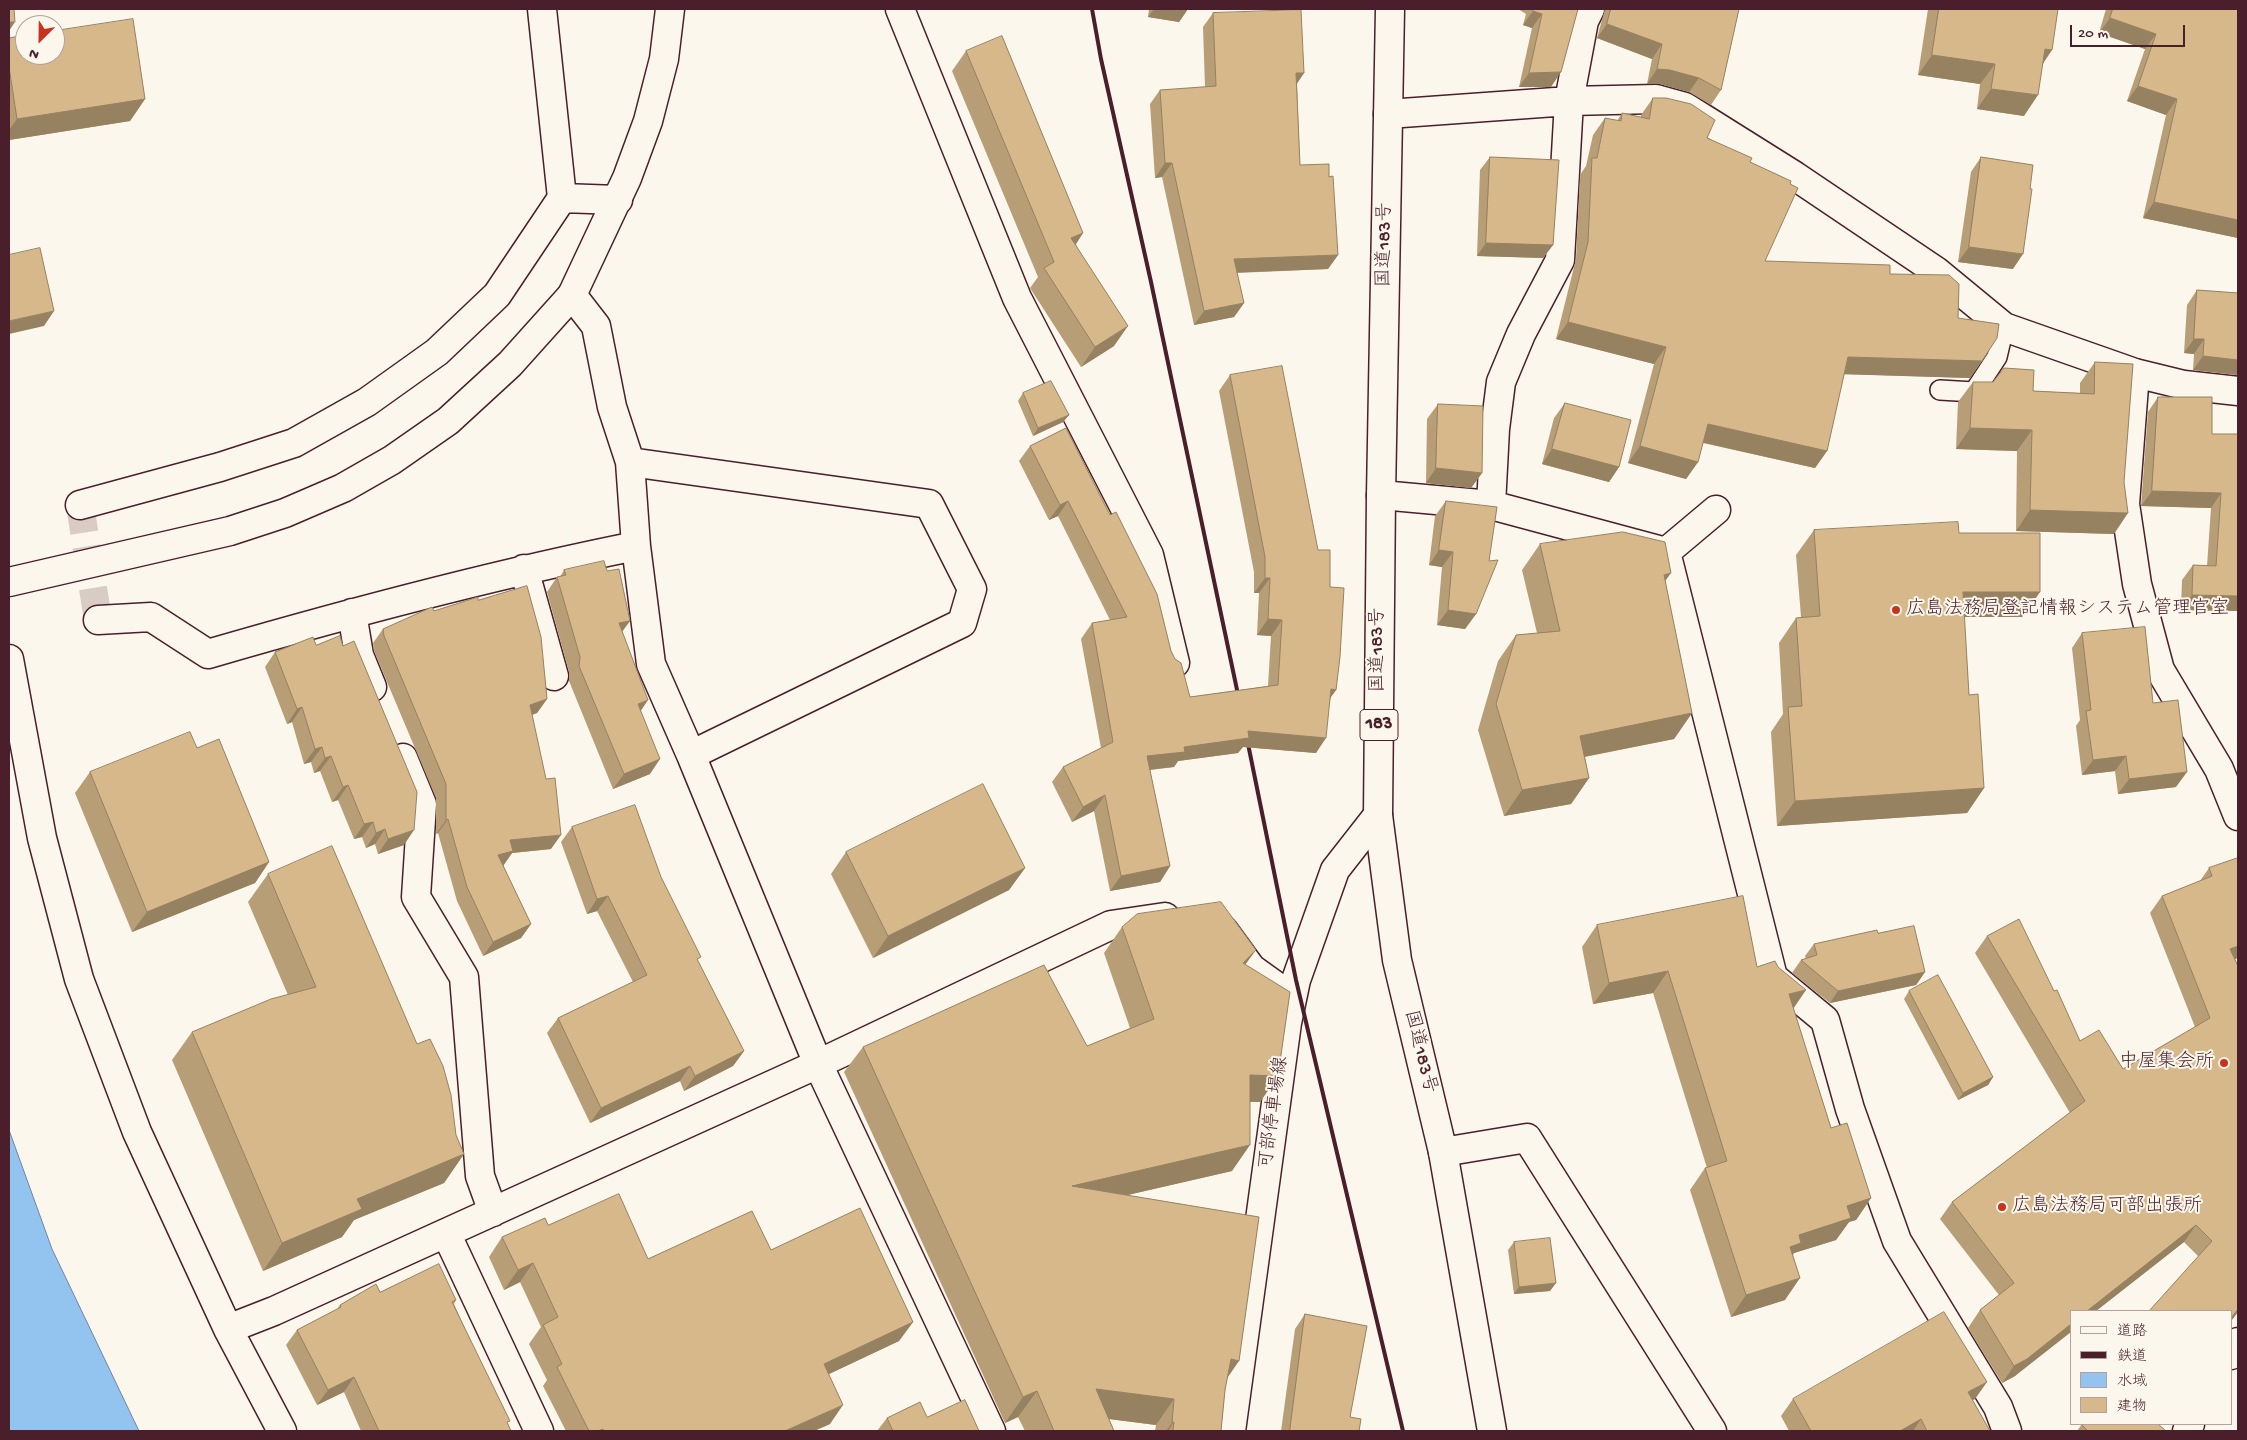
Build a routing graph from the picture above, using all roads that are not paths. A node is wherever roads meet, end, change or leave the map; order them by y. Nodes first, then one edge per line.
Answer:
1 (542, 9) edge
2 (670, 9) edge
3 (900, 9) edge
4 (1390, 9) edge
5 (1590, 9) edge
6 (1569, 101) junction
7 (1388, 114) junction
8 (562, 198) junction
9 (618, 200) junction
10 (572, 294) junction
11 (2004, 327) junction
12 (2134, 373) junction
13 (1940, 390) dead end
14 (2238, 390) edge
15 (630, 462) junction
16 (1381, 495) junction
17 (80, 505) dead end
18 (1491, 505) junction
19 (1716, 510) dead end
20 (636, 546) junction
21 (1666, 552) junction
22 (524, 569) junction
23 (9, 582) edge
24 (352, 613) junction
25 (98, 620) dead end
26 (9, 659) edge
27 (1175, 663) edge
28 (554, 676) dead end
29 (381, 707) edge
30 (392, 734) edge
31 (691, 754) junction
32 (1378, 815) junction
33 (2238, 816) edge
34 (1293, 997) junction
35 (818, 1064) junction
36 (1443, 1152) junction
37 (493, 1212) junction
38 (446, 1233) junction
39 (228, 1329) junction
40 (282, 1431) edge
41 (539, 1431) edge
42 (991, 1431) edge
43 (1231, 1431) edge
44 (1492, 1431) edge
45 (1712, 1431) edge
46 (2007, 1431) edge

1 - 8 main road
2 - 9 main road
3 - 27 main road
4 - 7 main road, 国道183号 / 183
5 - 6 main road
6 - 7 main road
6 - 11 main road
6 - 18 main road
7 - 16 main road, 国道183号 / 183
8 - 9 main road
8 - 17 main road
9 - 10 main road
10 - 15 main road
10 - 23 main road
11 - 12 main road
11 - 13 lane
12 - 14 main road
12 - 33 main road
15 - 20 main road
15 - 31 main road
16 - 18 main road
16 - 32 main road, 国道183号 / 183
18 - 21 main road
19 - 21 main road
20 - 22 main road
20 - 31 main road
21 - 46 main road
22 - 24 main road
22 - 28 main road
24 - 25 main road
24 - 29 main road
26 - 39 main road
30 - 37 main road
31 - 35 main road
32 - 34 main road, 可部停車場線
32 - 36 main road, 国道183号 / 183
34 - 35 main road
34 - 43 main road, 可部停車場線
35 - 37 main road
35 - 42 main road
36 - 44 main road, 国道183号 / 183
36 - 45 main road
37 - 38 main road
38 - 39 main road
38 - 41 main road
39 - 40 main road

